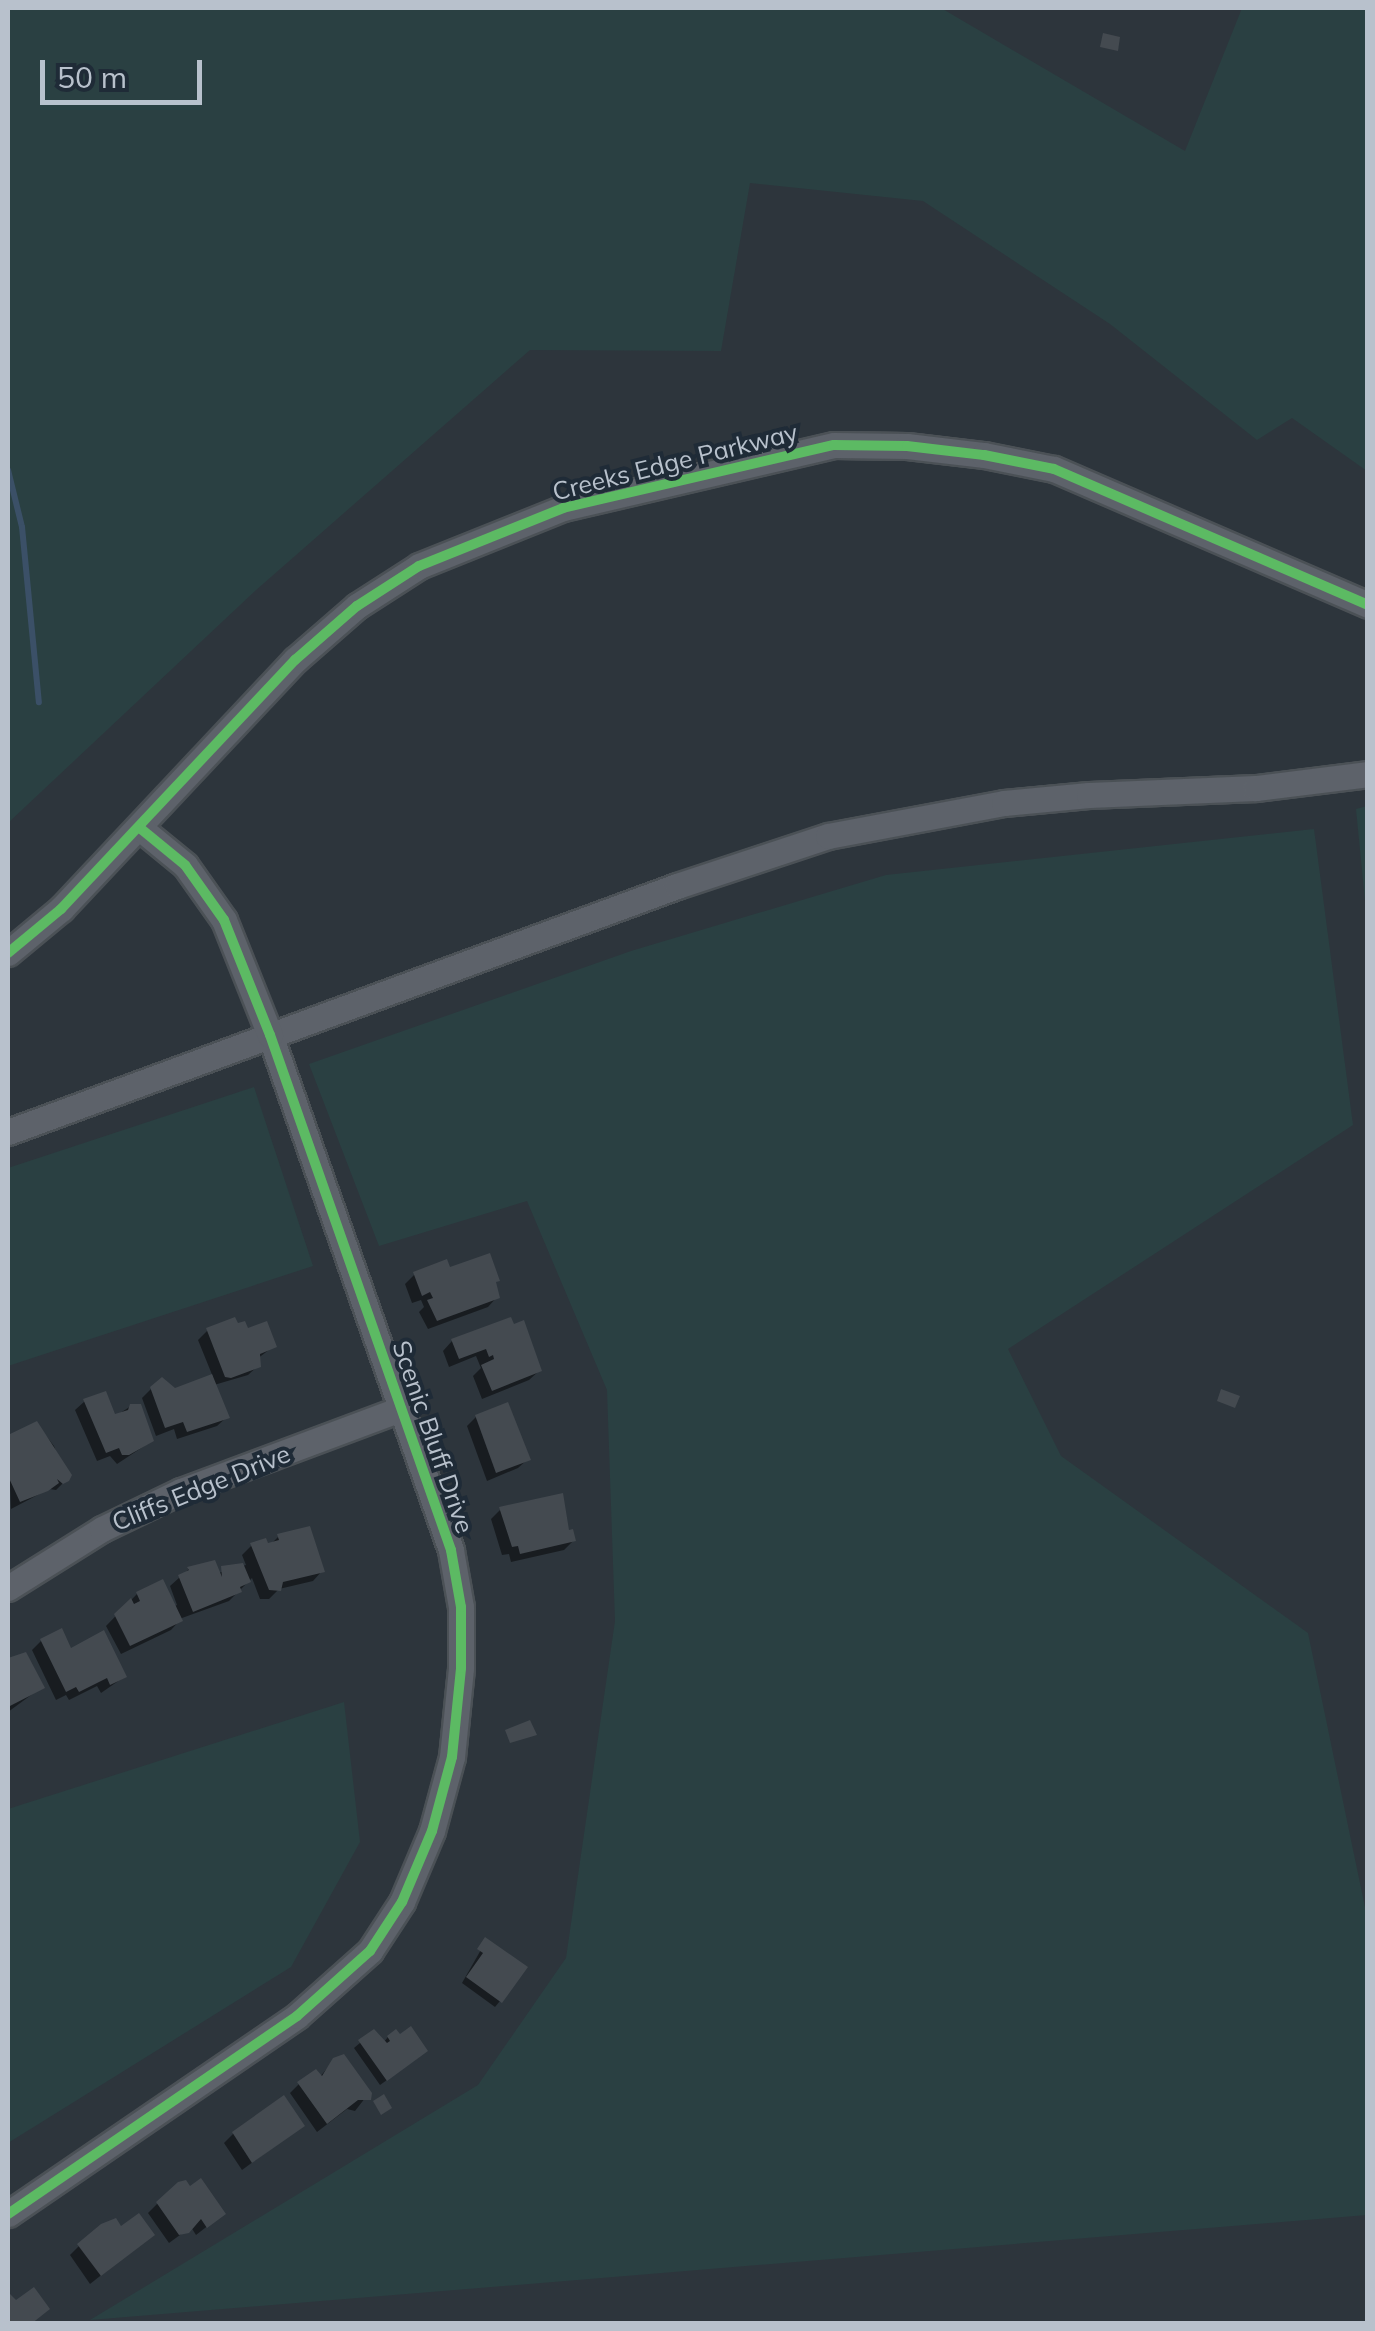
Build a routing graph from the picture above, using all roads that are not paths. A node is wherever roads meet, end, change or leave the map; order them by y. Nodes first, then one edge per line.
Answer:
1 (1368, 606) edge
2 (1368, 774) edge
3 (141, 829) junction
4 (8, 953) edge
5 (270, 1036) junction
6 (8, 1132) edge
7 (404, 1408) junction
8 (8, 1588) edge
9 (8, 2214) edge

1 - 3 street, Creeks Edge Parkway
2 - 5 street
3 - 4 street, Creeks Edge Parkway
3 - 5 street, Scenic Bluff Drive
5 - 6 street
5 - 7 street, Scenic Bluff Drive
7 - 8 street, Cliffs Edge Drive
7 - 9 street, Scenic Bluff Drive

